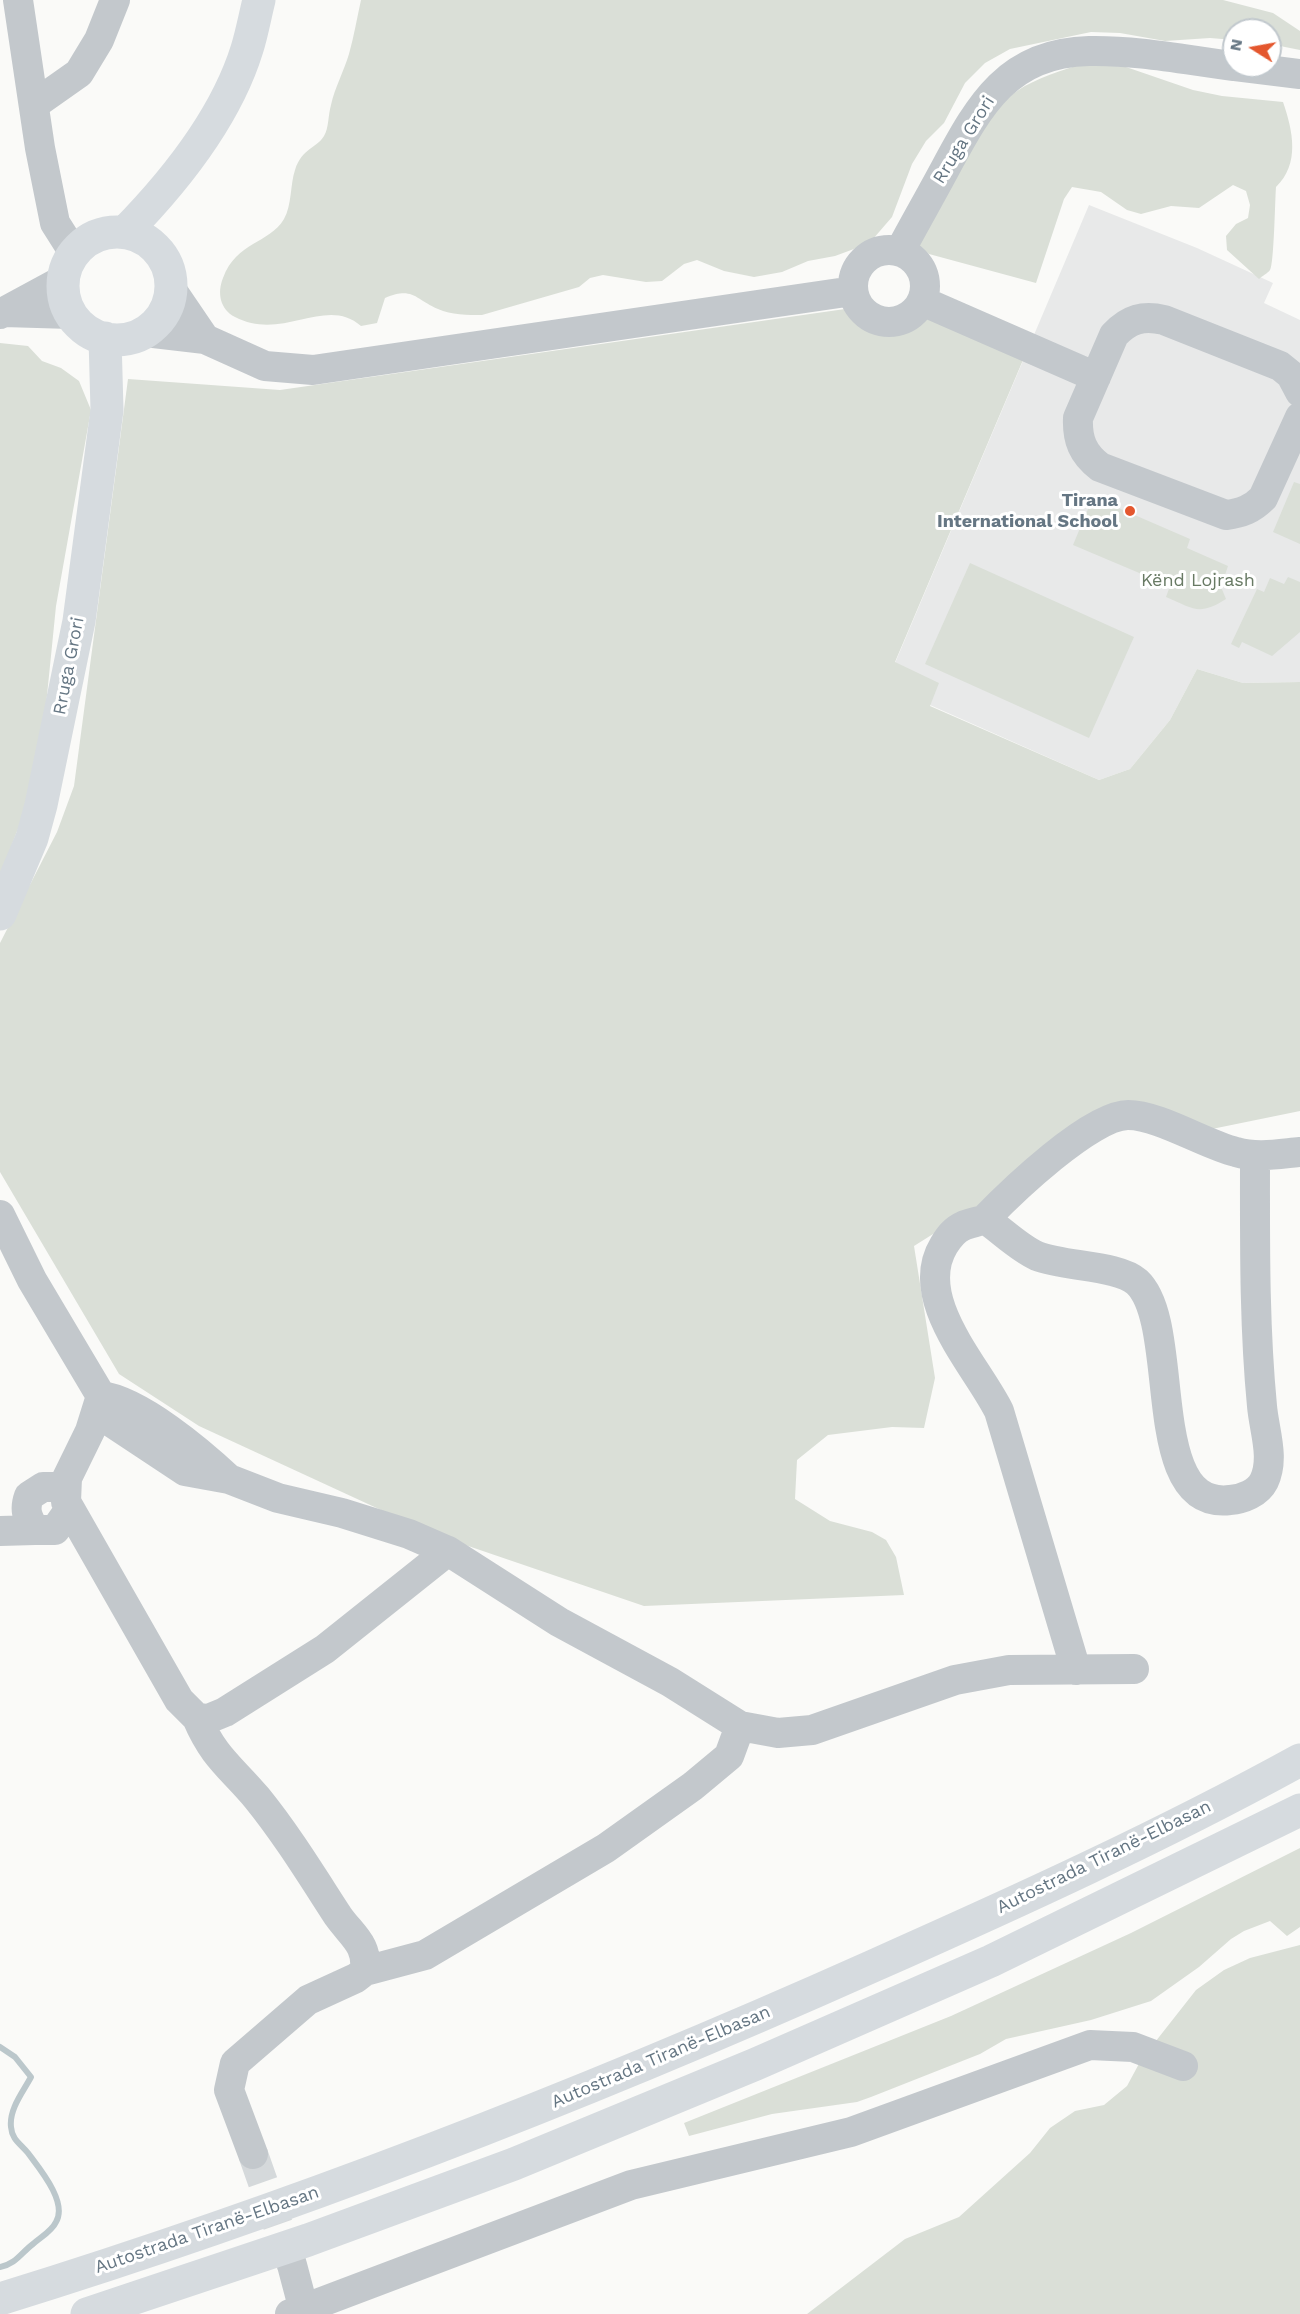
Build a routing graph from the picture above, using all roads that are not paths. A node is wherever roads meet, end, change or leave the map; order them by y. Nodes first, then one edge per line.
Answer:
1 (18, 0) edge
2 (115, 0) edge
3 (259, 0) edge
4 (1222, 64) edge
5 (1282, 72) edge
6 (1300, 74) edge
7 (35, 104) junction
8 (162, 195) junction
9 (126, 232) junction
10 (156, 247) junction
11 (900, 251) junction
12 (69, 267) junction
13 (171, 289) junction
14 (853, 291) junction
15 (922, 302) junction
16 (2, 313) edge
17 (71, 315) junction
18 (129, 336) junction
19 (205, 339) junction
20 (1096, 377) junction
21 (1300, 392) edge
22 (1300, 417) edge
23 (8, 882) edge
24 (0, 914) edge
25 (1300, 1152) edge
26 (1255, 1156) junction
27 (0, 1215) edge
28 (985, 1219) junction
29 (101, 1396) junction
30 (67, 1498) junction
31 (0, 1531) edge
32 (448, 1551) junction
33 (1134, 1669) dead end
34 (1077, 1670) junction
35 (197, 1718) junction
36 (741, 1726) junction
37 (1300, 1760) edge
38 (1300, 1809) edge
39 (365, 1971) junction
40 (1183, 2066) dead end
41 (253, 2154) tunnel mouth
42 (292, 2265) tunnel mouth
43 (0, 2299) edge
44 (299, 2312) edge
45 (87, 2314) edge

1 - 7 street
2 - 7 street
3 - 8 main road
4 - 11 street, Rruga Grori
5 - 6 street, Rruga Grori
7 - 12 street
8 - 9 main road
8 - 10 main road
9 - 10 main road
9 - 12 main road
10 - 13 main road
11 - 14 street
11 - 15 street
12 - 16 street
12 - 17 main road
13 - 18 main road
13 - 19 street
14 - 15 street
14 - 19 street
15 - 20 street
16 - 17 street
17 - 18 main road
18 - 19 street
18 - 23 main road, Rruga Grori
20 - 21 street
20 - 22 street
23 - 24 main road, Rruga Grori
25 - 26 street
26 - 28 street
26 - 28 street
27 - 29 street
28 - 34 street
29 - 30 street
29 - 32 street
30 - 31 street
30 - 35 street
32 - 35 street
32 - 36 street
33 - 34 street
34 - 36 street
35 - 39 street
36 - 39 street
37 - 43 main road, Autostrada Tiranë-Elbasan
38 - 45 main road
39 - 41 street
40 - 44 street
42 - 44 street

